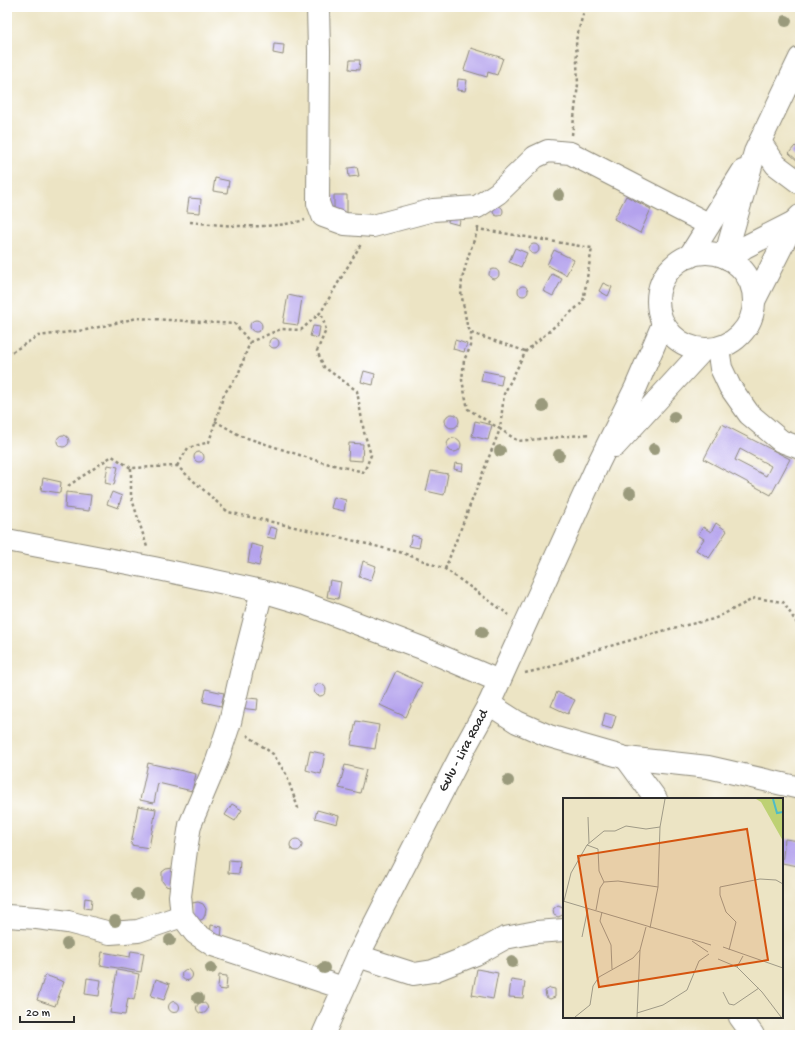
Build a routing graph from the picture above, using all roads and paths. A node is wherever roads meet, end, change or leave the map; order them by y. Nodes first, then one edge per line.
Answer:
1 (318, 7) edge
2 (585, 7) edge
3 (800, 58) edge
4 (758, 147) junction
5 (570, 153) junction
6 (800, 182) edge
7 (477, 207) junction
8 (323, 216) junction
9 (797, 219) edge
10 (190, 222) dead end
11 (708, 224) junction
12 (373, 226) junction
13 (478, 229) junction
14 (689, 256) junction
15 (727, 258) junction
16 (754, 301) junction
17 (320, 312) junction
18 (663, 324) junction
19 (471, 333) junction
20 (250, 342) junction
21 (710, 349) junction
22 (526, 351) junction
23 (7, 355) edge
24 (215, 421) junction
25 (500, 429) junction
26 (615, 431) junction
27 (800, 448) edge
28 (598, 464) junction
29 (177, 466) junction
30 (131, 468) junction
31 (68, 486) dead end
32 (7, 540) edge
33 (154, 568) junction
34 (445, 569) junction
35 (262, 590) junction
36 (524, 626) junction
37 (800, 628) edge
38 (800, 643) edge
39 (800, 676) edge
40 (501, 677) junction
41 (489, 704) junction
42 (230, 722) junction
43 (626, 758) junction
44 (800, 788) edge
45 (655, 798) edge
46 (299, 811) dead end
47 (7, 916) edge
48 (182, 916) junction
49 (563, 930) edge
50 (358, 956) junction
51 (343, 988) junction
52 (741, 1018) edge
53 (325, 1034) edge
54 (753, 1035) edge

1 - 8 street
2 - 5 path
3 - 4 street
4 - 6 street
4 - 11 street
4 - 15 street
5 - 7 street
5 - 11 street
7 - 12 street
7 - 13 path
8 - 10 path
8 - 12 street
9 - 15 street
9 - 16 street
11 - 14 street
12 - 17 path
13 - 19 path
13 - 22 path
14 - 15 street
14 - 18 street
15 - 16 street
16 - 21 street
17 - 20 path
17 - 24 path
18 - 21 street
18 - 26 street, Gulu - Lira Road
19 - 22 path
19 - 25 path
20 - 23 path
20 - 24 path
21 - 27 street
21 - 28 street
22 - 25 path
24 - 29 path
25 - 26 path
25 - 34 path
26 - 28 street, Gulu - Lira Road
28 - 36 street, Gulu - Lira Road
29 - 30 path
29 - 34 path
30 - 31 path
30 - 33 path
32 - 33 street
33 - 35 street
34 - 36 path
35 - 40 street
35 - 42 street
36 - 40 street, Gulu - Lira Road
37 - 40 path
38 - 39 path
40 - 41 street, Gulu - Lira Road
41 - 43 street
41 - 50 street, Gulu - Lira Road
42 - 46 path
42 - 48 street
43 - 44 street
43 - 45 street
47 - 48 street
48 - 51 street
49 - 50 street
50 - 51 street, Gulu - Lira Road
51 - 53 street, Gulu - Lira Road
52 - 54 street

